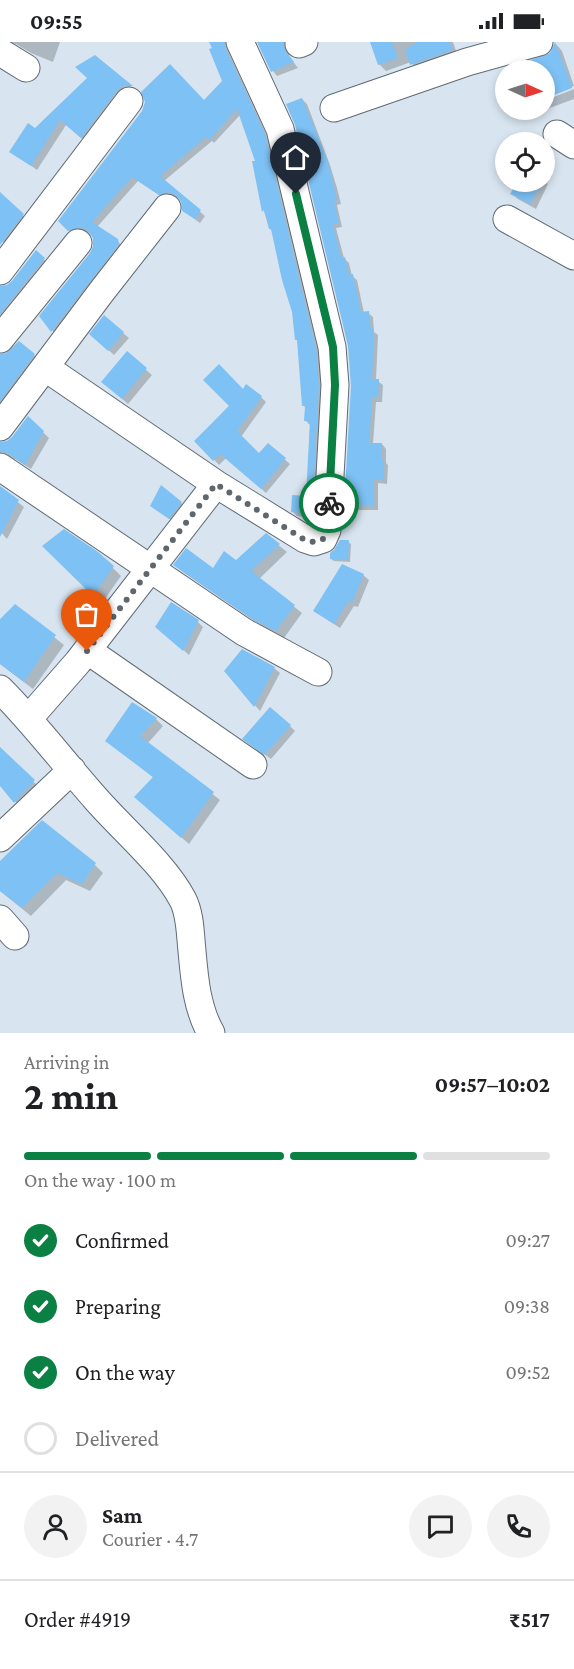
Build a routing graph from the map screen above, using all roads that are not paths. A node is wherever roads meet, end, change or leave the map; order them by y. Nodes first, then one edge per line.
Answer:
1 (240, 42) edge
2 (539, 42) edge
3 (0, 52) edge
4 (463, 52) edge
5 (26, 68) dead end
6 (129, 101) dead end
7 (334, 108) dead end
8 (167, 208) dead end
9 (507, 219) dead end
10 (78, 243) dead end
11 (574, 256) edge
12 (0, 271) edge
13 (0, 339) edge
14 (46, 368) junction
15 (0, 427) edge
16 (0, 467) edge
17 (216, 484) junction
18 (150, 569) junction
19 (87, 651) junction
20 (318, 672) dead end
21 (0, 689) edge
22 (29, 717) junction
23 (253, 765) dead end
24 (72, 770) junction
25 (0, 838) edge
26 (211, 1033) edge

1 - 17 street
2 - 4 street
3 - 5 street
4 - 7 street
6 - 12 street
8 - 14 street
9 - 11 street
10 - 13 street
14 - 15 street
14 - 17 street
16 - 18 street
17 - 18 street
18 - 19 street
18 - 20 street
19 - 22 street
19 - 23 street
21 - 22 street
22 - 24 street
24 - 25 street
24 - 26 street

